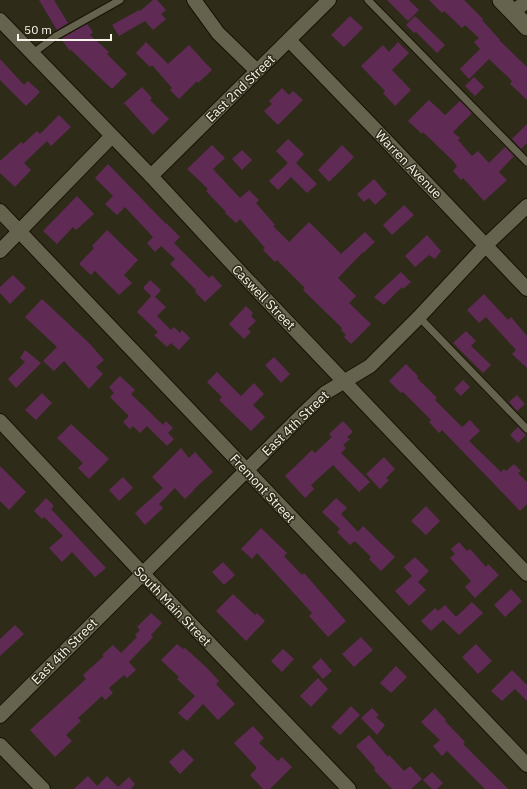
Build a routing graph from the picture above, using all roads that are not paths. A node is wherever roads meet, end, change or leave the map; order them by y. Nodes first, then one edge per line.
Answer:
1 (120, 0) edge
2 (194, 0) edge
3 (329, 0) edge
4 (368, 0) edge
5 (501, 0) edge
6 (527, 1) edge
7 (513, 12) junction
8 (0, 20) edge
9 (527, 27) edge
10 (289, 40) junction
11 (32, 54) junction
12 (257, 71) junction
13 (112, 137) junction
14 (527, 162) edge
15 (151, 176) junction
16 (527, 206) edge
17 (0, 211) edge
18 (20, 231) junction
19 (486, 246) junction
20 (0, 251) edge
21 (527, 289) edge
22 (419, 317) junction
23 (344, 381) junction
24 (0, 421) edge
25 (527, 429) edge
26 (246, 470) junction
27 (142, 573) junction
28 (527, 574) edge
29 (0, 716) edge
30 (0, 745) edge
31 (527, 765) edge
32 (43, 789) edge
33 (349, 789) edge

1 - 11 lane
2 - 12 street
3 - 10 street, East 2nd Street
4 - 14 lane
5 - 7 street
6 - 7 street
7 - 9 street
8 - 11 street, Caswell Street
10 - 12 street, East 2nd Street
10 - 19 street, Warren Avenue
11 - 13 street, Caswell Street
12 - 15 street, East 2nd Street
13 - 15 street, Caswell Street
13 - 18 street
15 - 23 street, Caswell Street
16 - 19 street, East 4th Street
17 - 18 street, Fremont Street
18 - 20 street
18 - 26 street, Fremont Street
19 - 21 street, Warren Avenue
19 - 22 street, East 4th Street
22 - 23 street, East 4th Street
22 - 25 lane
23 - 26 street, East 4th Street
23 - 28 street, Caswell Street
24 - 27 street, South Main Street
26 - 27 street, East 4th Street
26 - 31 street, Fremont Street
27 - 29 street, East 4th Street
27 - 33 street, South Main Street
30 - 32 street

